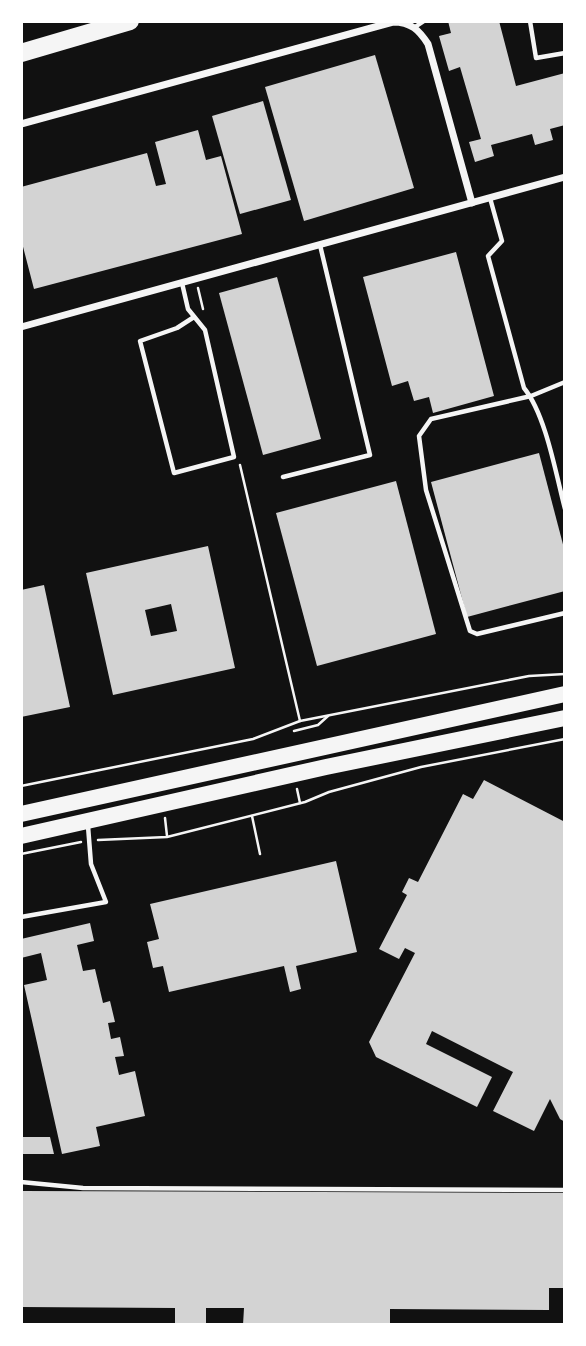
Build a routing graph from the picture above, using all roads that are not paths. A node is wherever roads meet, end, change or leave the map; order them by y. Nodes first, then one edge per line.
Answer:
1 (130, 21) edge
2 (424, 21) edge
3 (530, 21) edge
4 (415, 27) junction
5 (21, 53) edge
6 (565, 53) edge
7 (21, 124) edge
8 (565, 177) edge
9 (490, 198) junction
10 (472, 203) junction
11 (320, 245) junction
12 (182, 283) junction
13 (194, 317) junction
14 (21, 327) edge
15 (565, 382) edge
16 (531, 396) junction
17 (283, 477) dead end
18 (565, 509) edge
19 (565, 613) edge
20 (565, 694) edge
21 (565, 718) edge
22 (21, 814) edge
23 (87, 821) junction
24 (21, 836) edge
25 (21, 918) edge
26 (21, 1182) edge
27 (565, 1190) edge

1 - 5 highway
2 - 4 lane
3 - 6 lane
4 - 7 street
4 - 10 street
8 - 9 street
9 - 10 street
9 - 16 lane
10 - 11 street
11 - 12 street
11 - 17 lane
12 - 13 lane
12 - 14 street
13 - 13 lane
15 - 16 lane
16 - 18 lane
16 - 19 lane
20 - 22 main road
21 - 23 main road
23 - 24 main road
23 - 25 lane
26 - 27 lane

